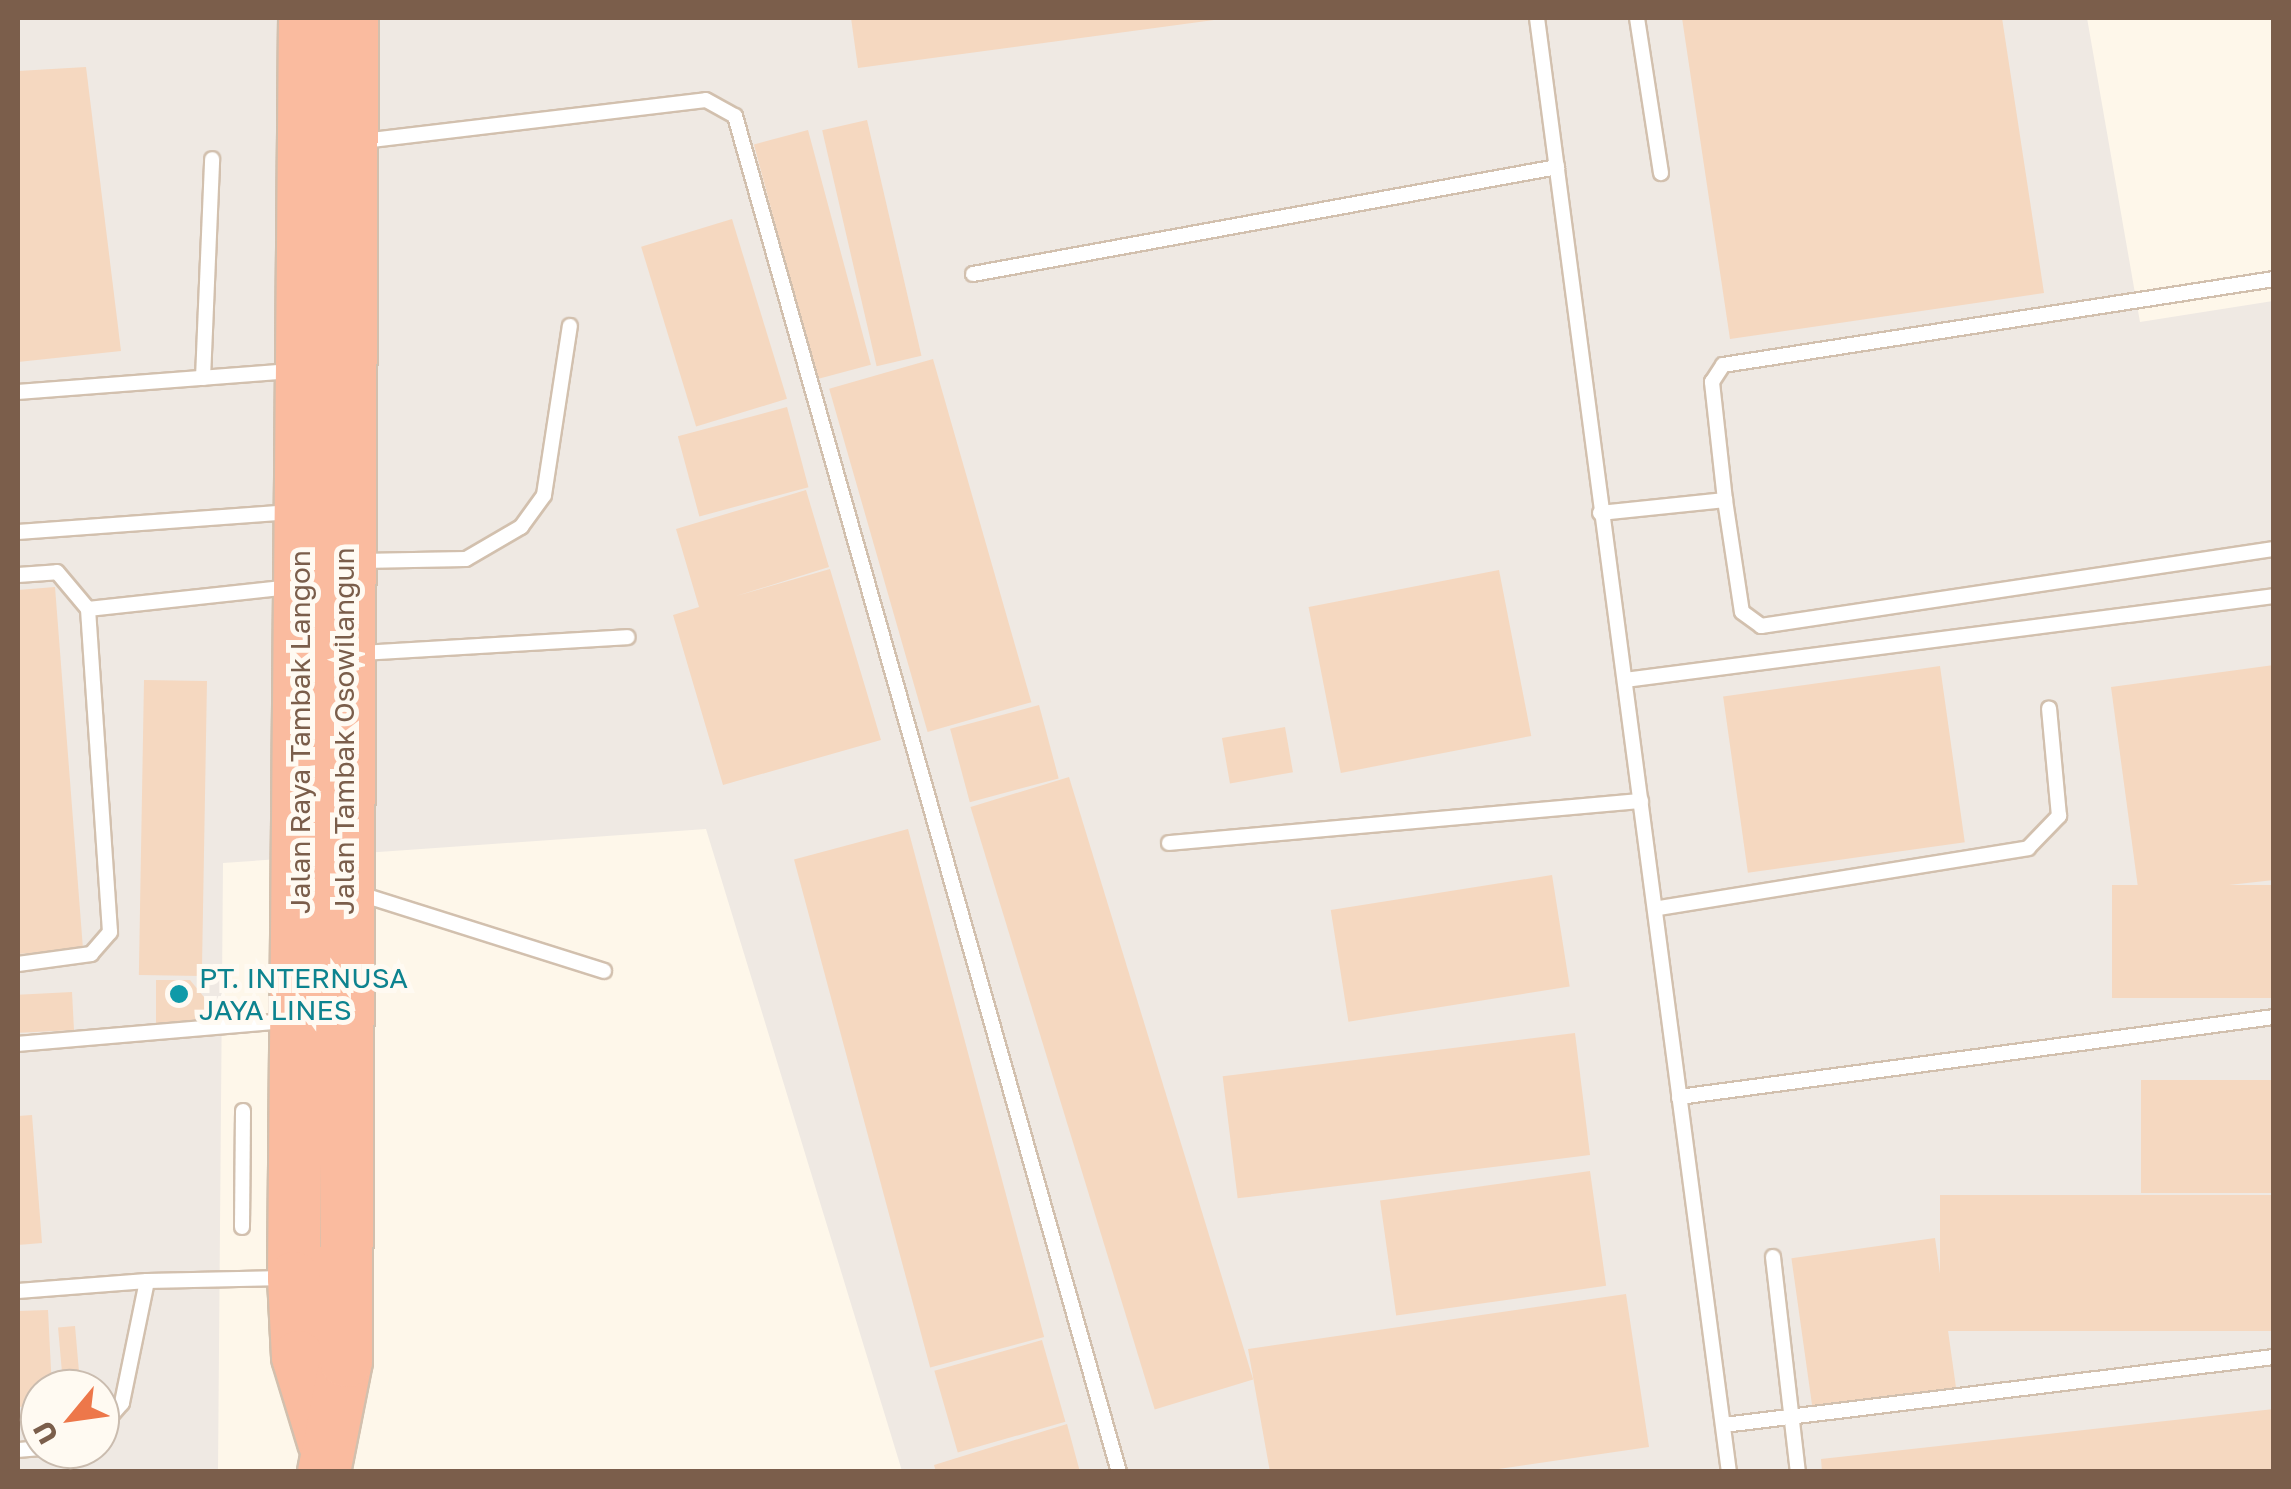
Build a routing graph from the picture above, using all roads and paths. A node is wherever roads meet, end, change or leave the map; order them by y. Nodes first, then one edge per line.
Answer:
1 (305, 18) edge
2 (352, 18) edge
3 (1537, 18) edge
4 (1637, 18) edge
5 (325, 145) junction
6 (212, 159) dead end
7 (1557, 167) junction
8 (1662, 173) dead end
9 (974, 274) dead end
10 (2274, 278) edge
11 (570, 326) dead end
12 (305, 370) junction
13 (203, 378) junction
14 (18, 392) edge
15 (1724, 500) junction
16 (1600, 513) junction
17 (18, 532) edge
18 (2274, 549) edge
19 (319, 566) junction
20 (18, 575) edge
21 (2274, 596) edge
22 (88, 610) junction
23 (628, 636) dead end
24 (344, 654) junction
25 (1625, 680) junction
26 (2048, 708) dead end
27 (1641, 800) junction
28 (1169, 843) dead end
29 (344, 889) junction
30 (1659, 908) junction
31 (18, 964) edge
32 (604, 971) dead end
33 (2274, 1017) edge
34 (322, 1020) junction
35 (18, 1044) edge
36 (1678, 1096) junction
37 (243, 1111) dead end
38 (242, 1226) dead end
39 (1772, 1257) dead end
40 (320, 1278) junction
41 (147, 1281) junction
42 (18, 1291) edge
43 (2274, 1357) edge
44 (120, 1404) edge
45 (1790, 1417) junction
46 (1724, 1425) junction
47 (324, 1457) edge
48 (1120, 1472) edge
49 (1729, 1472) edge
50 (1798, 1472) edge

1 - 5 highway, Jalan Raya Tambak Langon
2 - 5 highway, Jalan Tambak Osowilangun
3 - 7 lane
4 - 8 lane
5 - 12 highway, Jalan Raya Tambak Langon
5 - 19 highway, Jalan Tambak Osowilangun
5 - 48 lane
6 - 13 lane
7 - 9 lane
7 - 16 lane
10 - 15 lane
11 - 19 lane
12 - 13 lane
12 - 19 highway, Jalan Raya Tambak Langon
13 - 14 lane
15 - 16 lane
15 - 18 lane
16 - 25 lane
17 - 19 lane
19 - 22 lane
19 - 24 highway, Jalan Tambak Osowilangun
19 - 34 highway, Jalan Raya Tambak Langon
20 - 22 lane
21 - 25 lane
22 - 31 lane
23 - 24 lane
24 - 29 highway, Jalan Tambak Osowilangun
25 - 27 lane
26 - 30 lane
27 - 28 lane
27 - 30 lane
29 - 32 lane
29 - 34 highway, Jalan Tambak Osowilangun
30 - 36 lane
33 - 36 lane
34 - 35 lane
34 - 40 highway, Jalan Tambak Osowilangun
36 - 46 lane
37 - 38 lane
39 - 45 lane
40 - 41 lane
40 - 47 highway, Jalan Tambak Osowilangun
41 - 42 lane
41 - 44 lane
43 - 45 lane
45 - 46 lane
45 - 50 lane
46 - 49 lane

